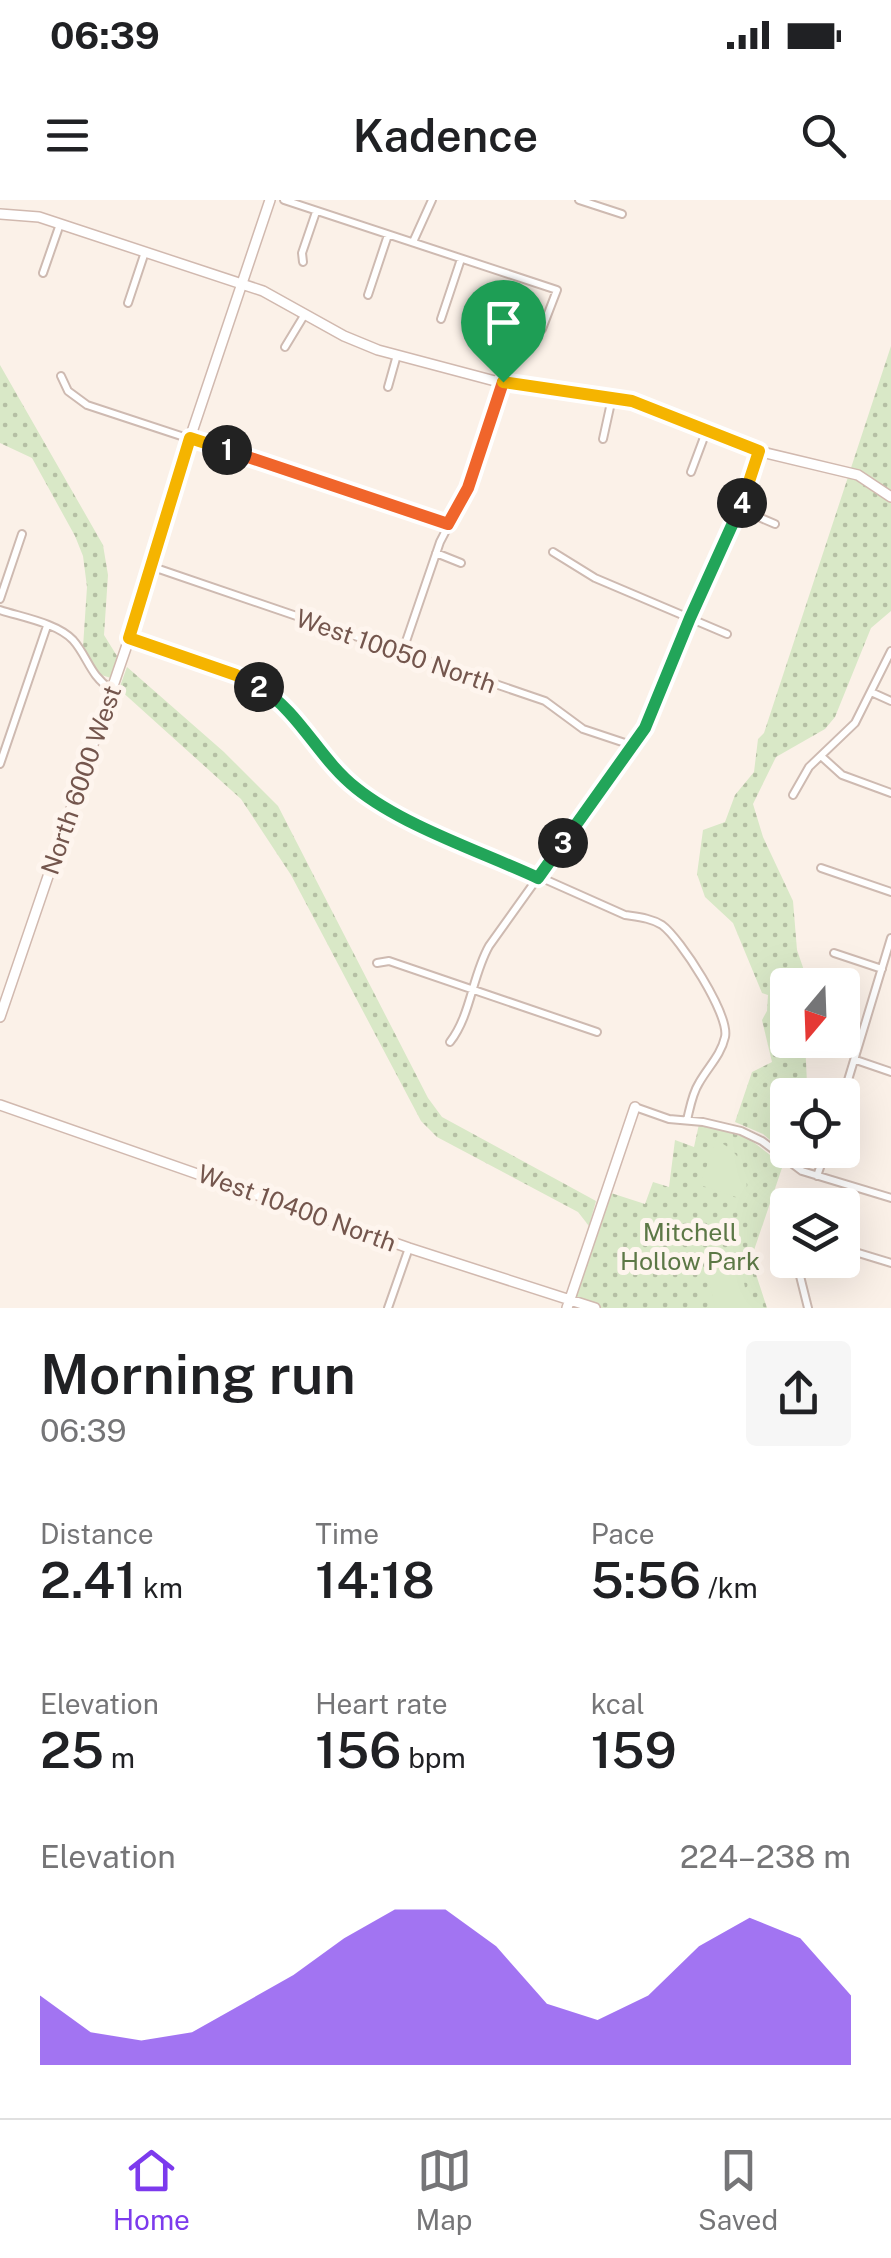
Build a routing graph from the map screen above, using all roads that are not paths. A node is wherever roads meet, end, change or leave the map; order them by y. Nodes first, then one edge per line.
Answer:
1 (270, 200) edge
2 (284, 200) edge
3 (432, 200) edge
4 (579, 200) edge
5 (316, 212) junction
6 (0, 214) edge
7 (622, 214) dead end
8 (60, 224) junction
9 (388, 235) junction
10 (413, 242) junction
11 (146, 252) junction
12 (461, 260) junction
13 (303, 262) dead end
14 (43, 273) dead end
15 (241, 283) junction
16 (368, 295) dead end
17 (128, 303) dead end
18 (304, 314) junction
19 (441, 319) dead end
20 (285, 347) dead end
21 (397, 354) junction
22 (60, 376) dead end
23 (503, 382) junction
24 (388, 387) dead end
25 (612, 398) junction
26 (706, 432) junction
27 (190, 438) junction
28 (603, 439) dead end
29 (759, 451) junction
30 (692, 472) dead end
31 (891, 497) edge
32 (739, 509) junction
33 (448, 524) junction
34 (776, 524) dead end
35 (22, 534) dead end
36 (552, 552) dead end
37 (436, 554) junction
38 (460, 562) dead end
39 (153, 567) junction
40 (0, 598) edge
41 (0, 610) edge
42 (690, 618) junction
43 (46, 626) junction
44 (727, 634) dead end
45 (129, 638) junction
46 (891, 651) edge
47 (402, 653) junction
48 (112, 689) junction
49 (871, 692) junction
50 (891, 701) edge
51 (634, 746) junction
52 (821, 756) junction
53 (0, 764) edge
54 (891, 792) edge
55 (793, 795) dead end
56 (821, 868) dead end
57 (538, 878) junction
58 (891, 892) edge
59 (891, 938) edge
60 (834, 953) dead end
61 (377, 963) dead end
62 (882, 969) junction
63 (471, 990) junction
64 (0, 1017) edge
65 (597, 1032) dead end
66 (450, 1042) dead end
67 (856, 1060) junction
68 (891, 1072) edge
69 (850, 1078) edge
70 (0, 1105) edge
71 (636, 1107) joint
72 (687, 1120) junction
73 (820, 1168) edge
74 (817, 1176) junction
75 (891, 1198) edge
76 (409, 1248) junction
77 (860, 1254) edge
78 (891, 1263) edge
79 (800, 1278) edge
80 (568, 1304) edge
81 (388, 1308) edge
82 (595, 1308) edge
83 (808, 1308) edge

1 - 15 street, North 6000 West
2 - 5 street
3 - 10 street
4 - 7 street
5 - 9 street
5 - 13 street
6 - 8 street
8 - 11 street
8 - 14 street
9 - 10 street
9 - 16 street
10 - 12 street
11 - 15 street
11 - 17 street
12 - 19 street
12 - 23 street
15 - 18 street
15 - 27 street, North 6000 West
18 - 20 street
18 - 21 street
21 - 23 street
21 - 24 street
22 - 27 street
23 - 25 street
23 - 33 street
25 - 26 street
25 - 28 street
26 - 29 street
26 - 30 street
27 - 33 street
27 - 39 street, North 6000 West
29 - 31 street
29 - 32 street
32 - 34 street
32 - 42 street
33 - 37 street
35 - 40 street
36 - 42 street
37 - 38 street
37 - 47 street
39 - 45 street, North 6000 West
39 - 47 street, West 10050 North
41 - 43 street
42 - 44 street
42 - 51 street
43 - 48 street
43 - 53 street
45 - 48 street, North 6000 West
45 - 57 street
46 - 49 street
47 - 51 street, West 10050 North
48 - 64 street, North 6000 West
49 - 50 street
49 - 52 street
51 - 57 street
52 - 54 street
52 - 55 street
56 - 58 street
57 - 63 street
57 - 72 street
59 - 62 street
60 - 62 street
61 - 63 street
62 - 67 street
63 - 65 street
63 - 66 street
67 - 68 street
67 - 69 street
70 - 76 street, West 10400 North
71 - 72 street
71 - 80 street
72 - 74 street
73 - 74 street
74 - 75 street
76 - 80 street, West 10400 North
76 - 81 street
77 - 78 street
79 - 83 street
80 - 82 street, West 10400 North

